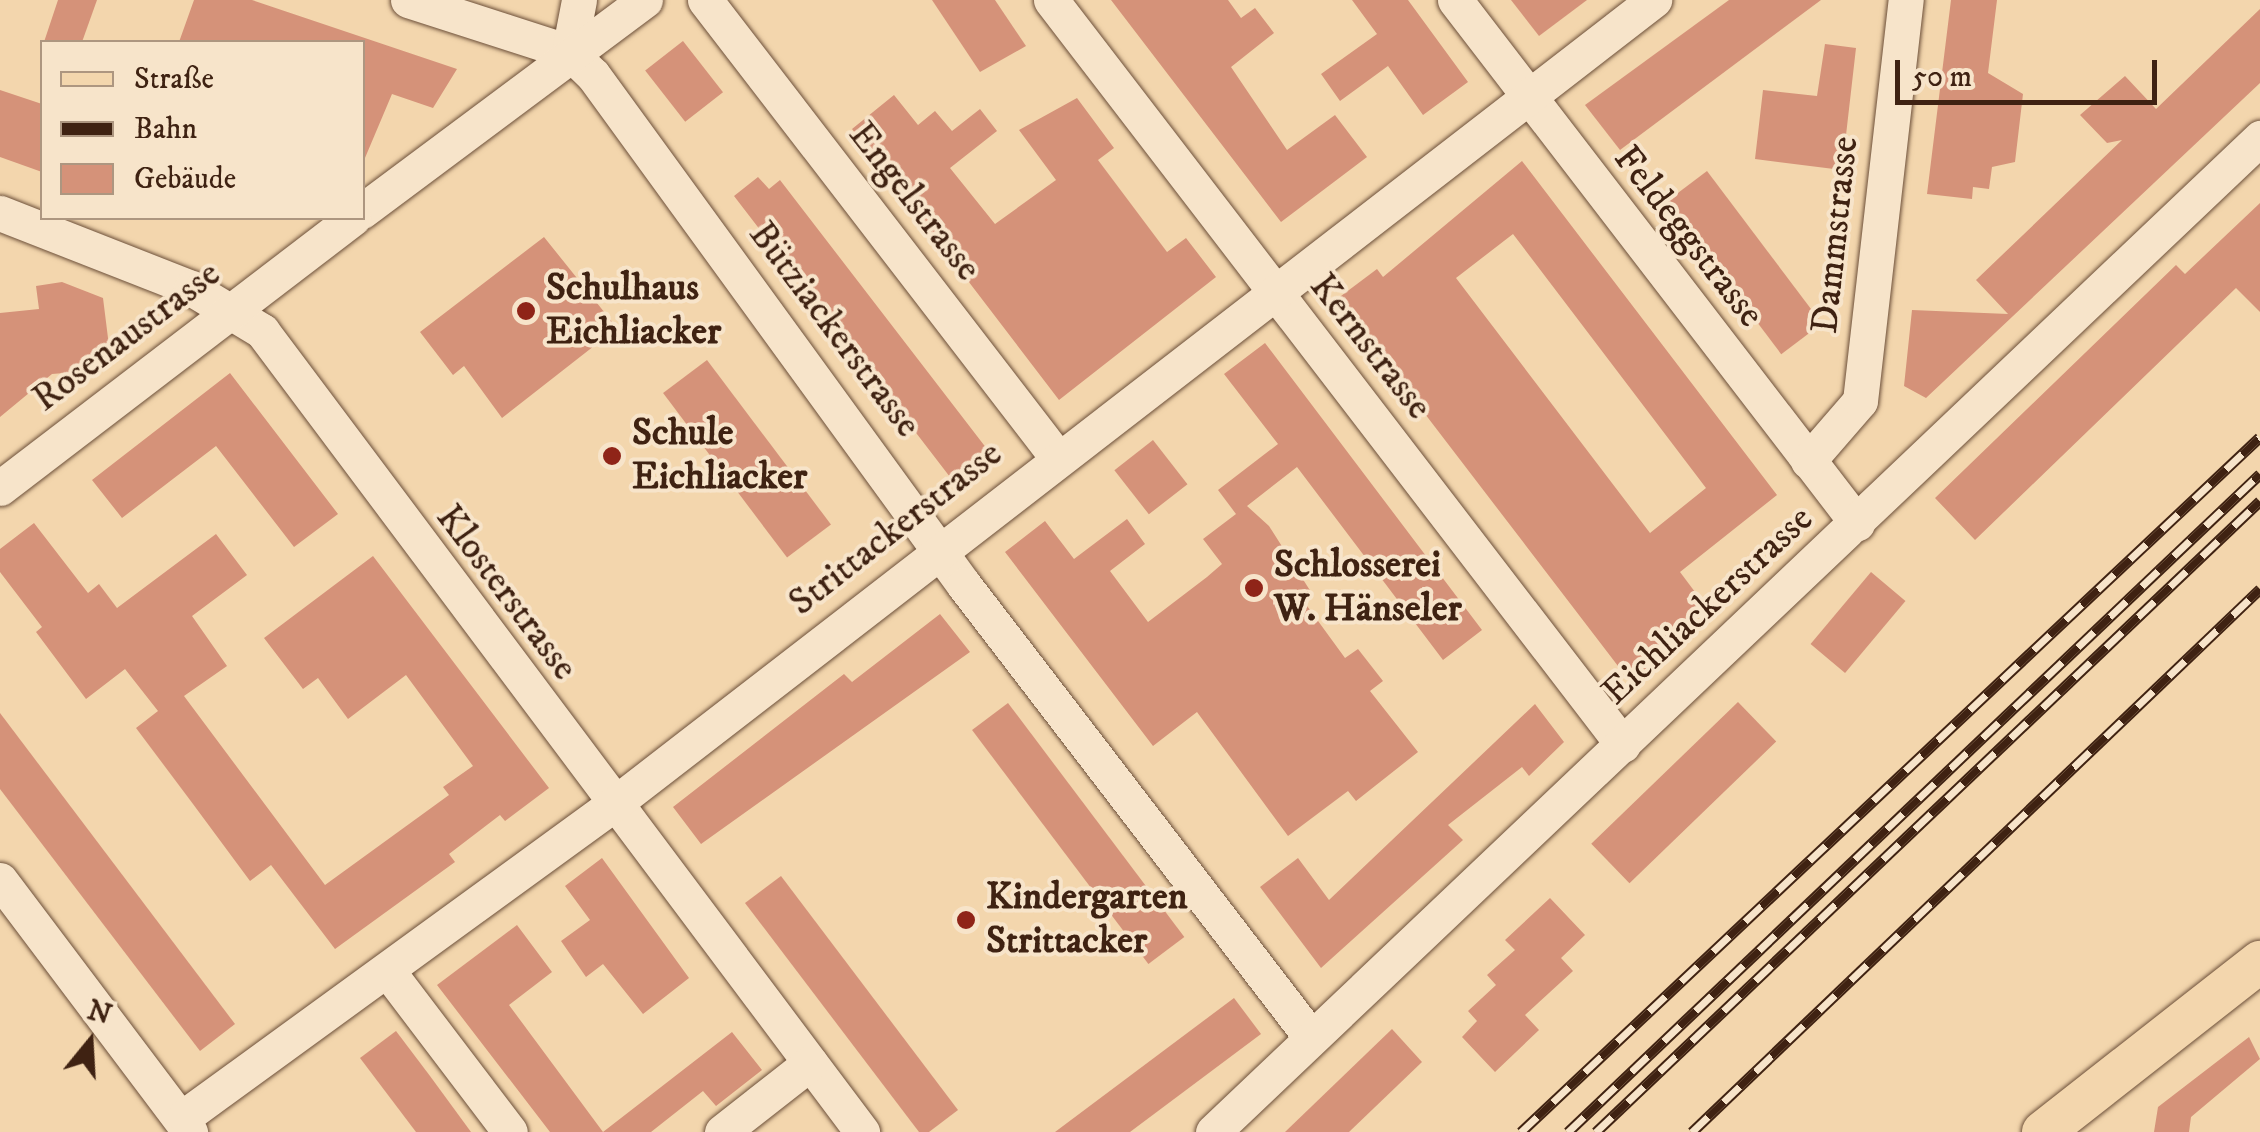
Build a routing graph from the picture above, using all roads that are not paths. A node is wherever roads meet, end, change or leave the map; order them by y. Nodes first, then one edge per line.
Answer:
1 (408, 0) edge
2 (579, 0) edge
3 (644, 0) edge
4 (704, 0) edge
5 (1051, 0) edge
6 (1454, 0) edge
7 (1654, 0) edge
8 (1906, 0) edge
9 (570, 52) junction
10 (1530, 100) junction
11 (2260, 138) edge
12 (365, 208) edge
13 (0, 213) edge
14 (351, 220) edge
15 (1271, 288) junction
16 (234, 310) junction
17 (1056, 456) junction
18 (1808, 461) junction
19 (0, 488) edge
20 (1858, 523) junction
21 (940, 548) junction
22 (1624, 744) junction
23 (614, 804) junction
24 (0, 880) edge
25 (2260, 962) edge
26 (386, 970) junction
27 (1310, 1036) junction
28 (810, 1062) junction
29 (188, 1124) edge
30 (510, 1132) edge
31 (722, 1132) edge
32 (862, 1132) edge
33 (1213, 1132) edge
34 (2042, 1132) edge

1 - 9 street
2 - 9 street
3 - 9 street
4 - 17 street, Engelstrasse
5 - 15 street, Kernstrasse
6 - 10 street, Feldeggstrasse
7 - 10 street, Strittackerstrasse
8 - 18 street, Dammstrasse
9 - 12 street
9 - 21 street, Bütziackerstrasse
10 - 15 street, Strittackerstrasse
10 - 18 street, Feldeggstrasse
11 - 20 street, Eichliackerstrasse
13 - 16 street, Klosterstrasse
14 - 16 street, Rosenaustrasse
15 - 17 street, Strittackerstrasse
15 - 22 street, Kernstrasse
16 - 19 street, Rosenaustrasse
16 - 23 street, Klosterstrasse
17 - 21 street, Strittackerstrasse
18 - 20 street, Feldeggstrasse
20 - 22 street, Eichliackerstrasse
21 - 23 street, Strittackerstrasse
21 - 27 street, Bütziackerstrasse
22 - 27 street, Eichliackerstrasse
23 - 26 street, Strittackerstrasse
23 - 28 street, Klosterstrasse
24 - 29 street
25 - 34 main road
26 - 29 street, Strittackerstrasse
26 - 30 street
27 - 33 street, Eichliackerstrasse
28 - 31 street
28 - 32 street, Klosterstrasse

